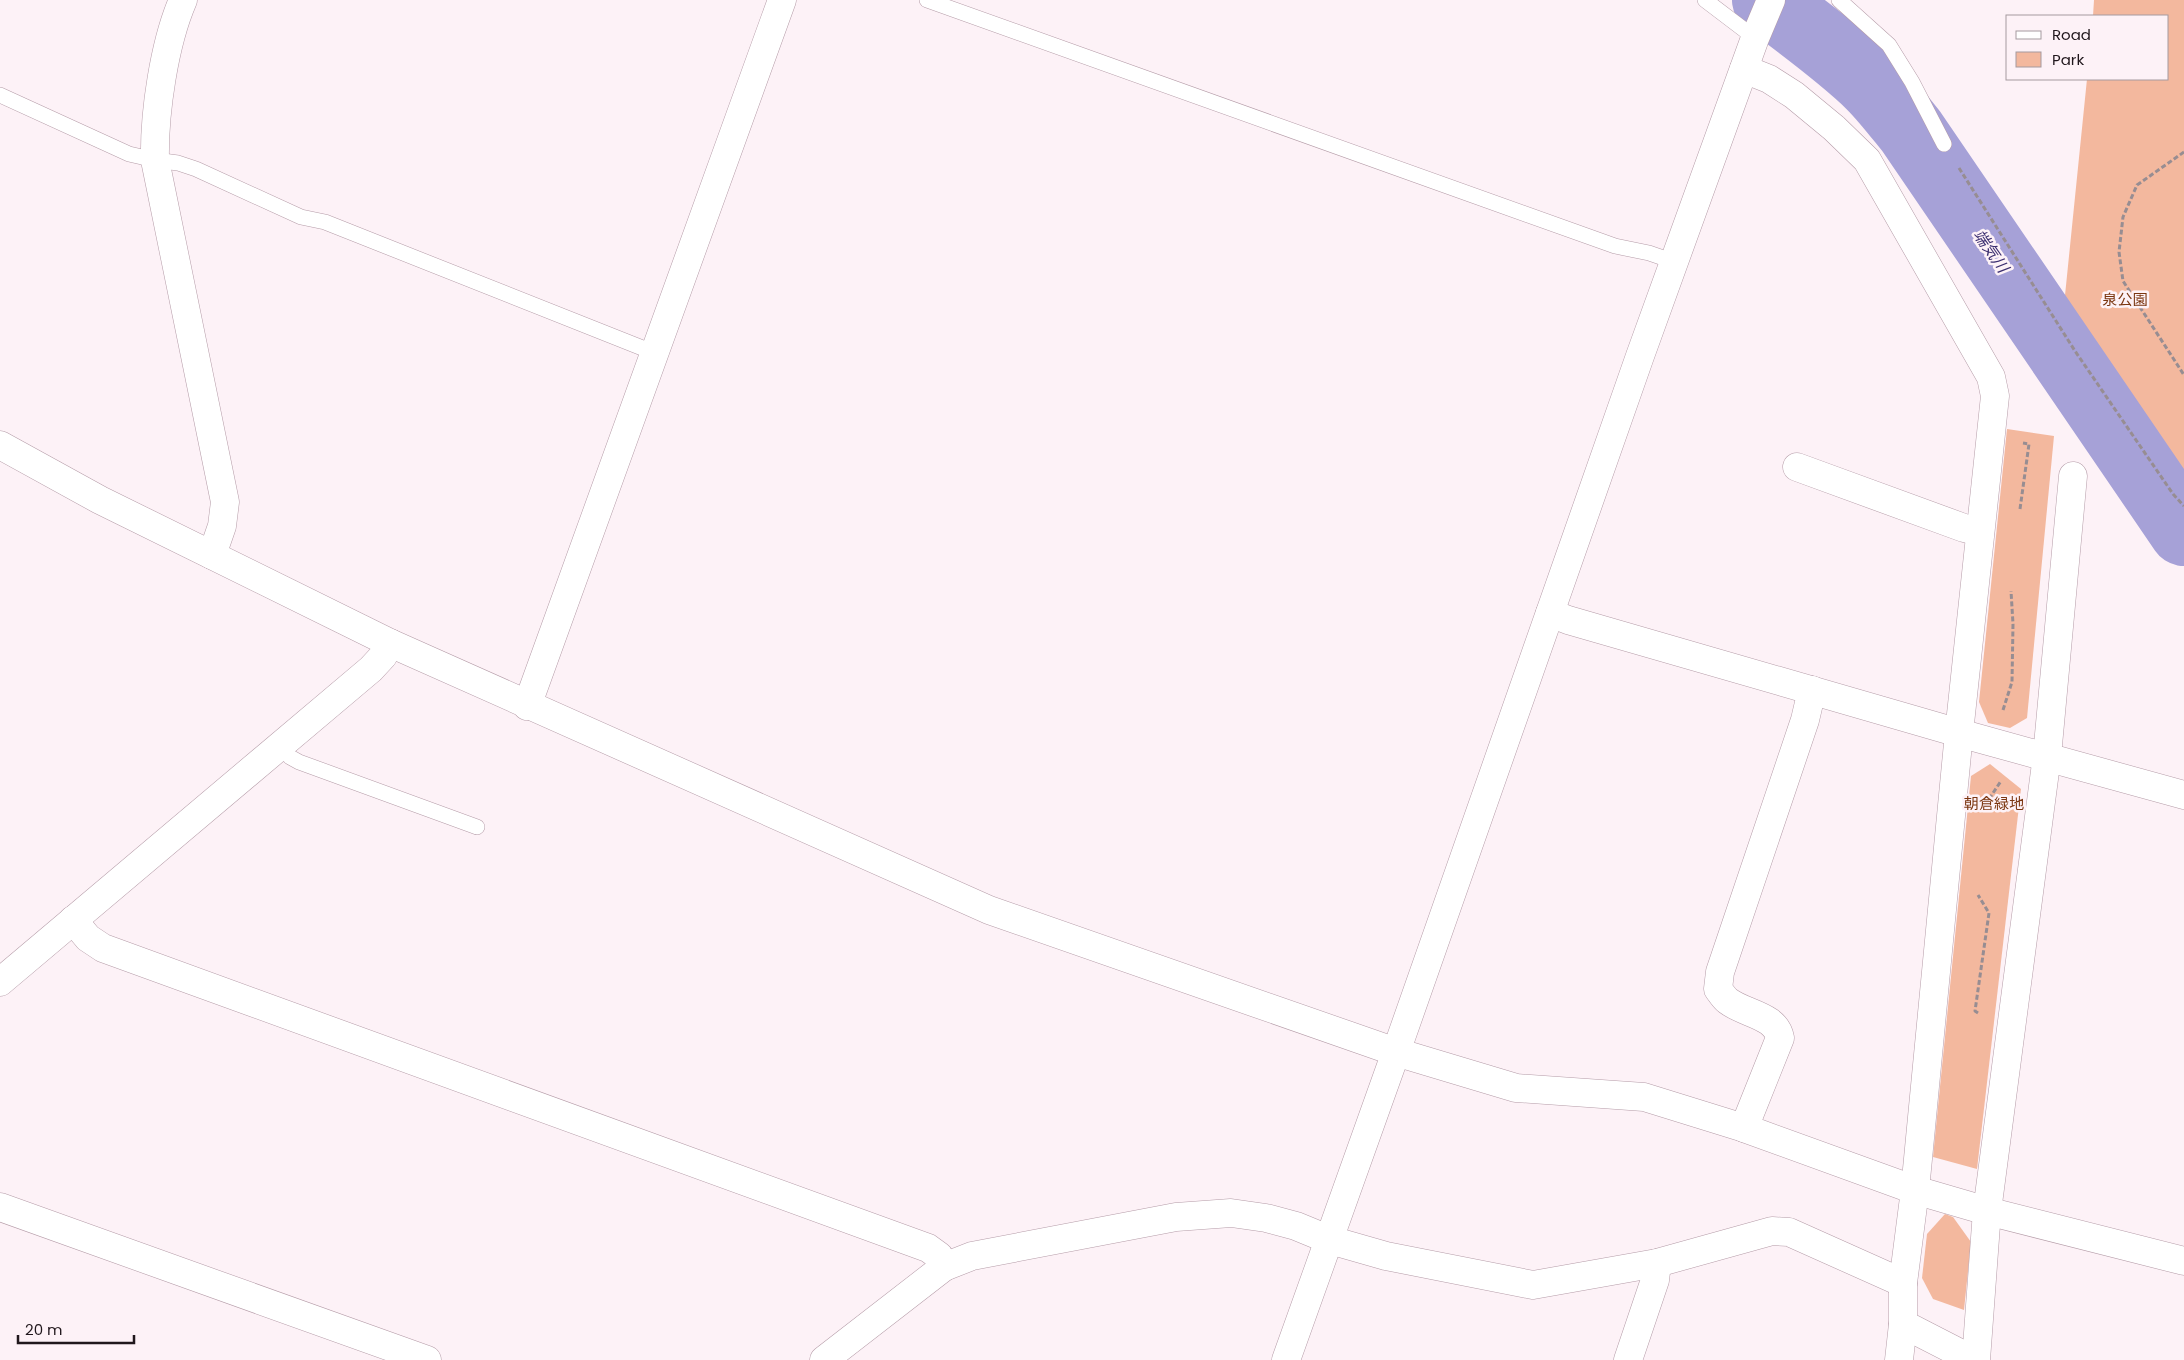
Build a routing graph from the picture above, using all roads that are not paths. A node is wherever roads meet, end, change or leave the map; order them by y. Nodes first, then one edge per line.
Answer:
1 (182, 0) edge
2 (782, 0) edge
3 (927, 0) edge
4 (1705, 0) edge
5 (1771, 0) edge
6 (1840, 0) edge
7 (1757, 33) junction
8 (1744, 69) junction
9 (0, 95) edge
10 (1944, 144) road end
11 (155, 160) junction
12 (1674, 262) junction
13 (654, 353) junction
14 (0, 445) edge
15 (1796, 467) dead end
16 (2073, 476) dead end
17 (1980, 532) junction
18 (212, 555) junction
19 (1550, 613) junction
20 (390, 643) junction
21 (1812, 690) junction
22 (527, 706) junction
23 (1959, 733) junction
24 (281, 745) junction
25 (2047, 756) junction
26 (2184, 795) edge
27 (477, 827) dead end
28 (73, 920) junction
29 (0, 982) edge
30 (1396, 1052) junction
31 (1744, 1128) junction
32 (1915, 1190) junction
33 (0, 1206) edge
34 (1986, 1211) junction
35 (1330, 1240) junction
36 (2184, 1260) edge
37 (1656, 1263) junction
38 (944, 1267) junction
39 (1903, 1283) junction
40 (1903, 1324) junction
41 (427, 1360) edge
42 (824, 1360) edge
43 (1286, 1360) edge
44 (1628, 1360) edge
45 (1899, 1360) edge
46 (1975, 1360) edge

1 - 11 street
2 - 13 street
3 - 12 lane
4 - 7 lane
5 - 7 street
6 - 10 lane
7 - 8 street
8 - 12 street
8 - 17 street
9 - 11 lane
11 - 13 lane
11 - 18 street
12 - 19 street
13 - 22 street
14 - 18 street
15 - 17 street
16 - 25 street
17 - 23 street
18 - 20 street
19 - 21 street
19 - 30 street
20 - 22 street
20 - 24 street
21 - 23 street
21 - 31 street
22 - 30 street
23 - 25 street
23 - 32 street
24 - 27 lane
24 - 28 street
25 - 26 street
25 - 34 street
28 - 29 street
28 - 38 street
30 - 31 street
30 - 35 street
31 - 32 street
32 - 34 street
32 - 39 street
33 - 41 street
34 - 36 street
34 - 46 street
35 - 37 street
35 - 38 street
35 - 43 street
37 - 39 street
37 - 44 street
38 - 42 street
39 - 40 street
40 - 45 street
40 - 46 street

